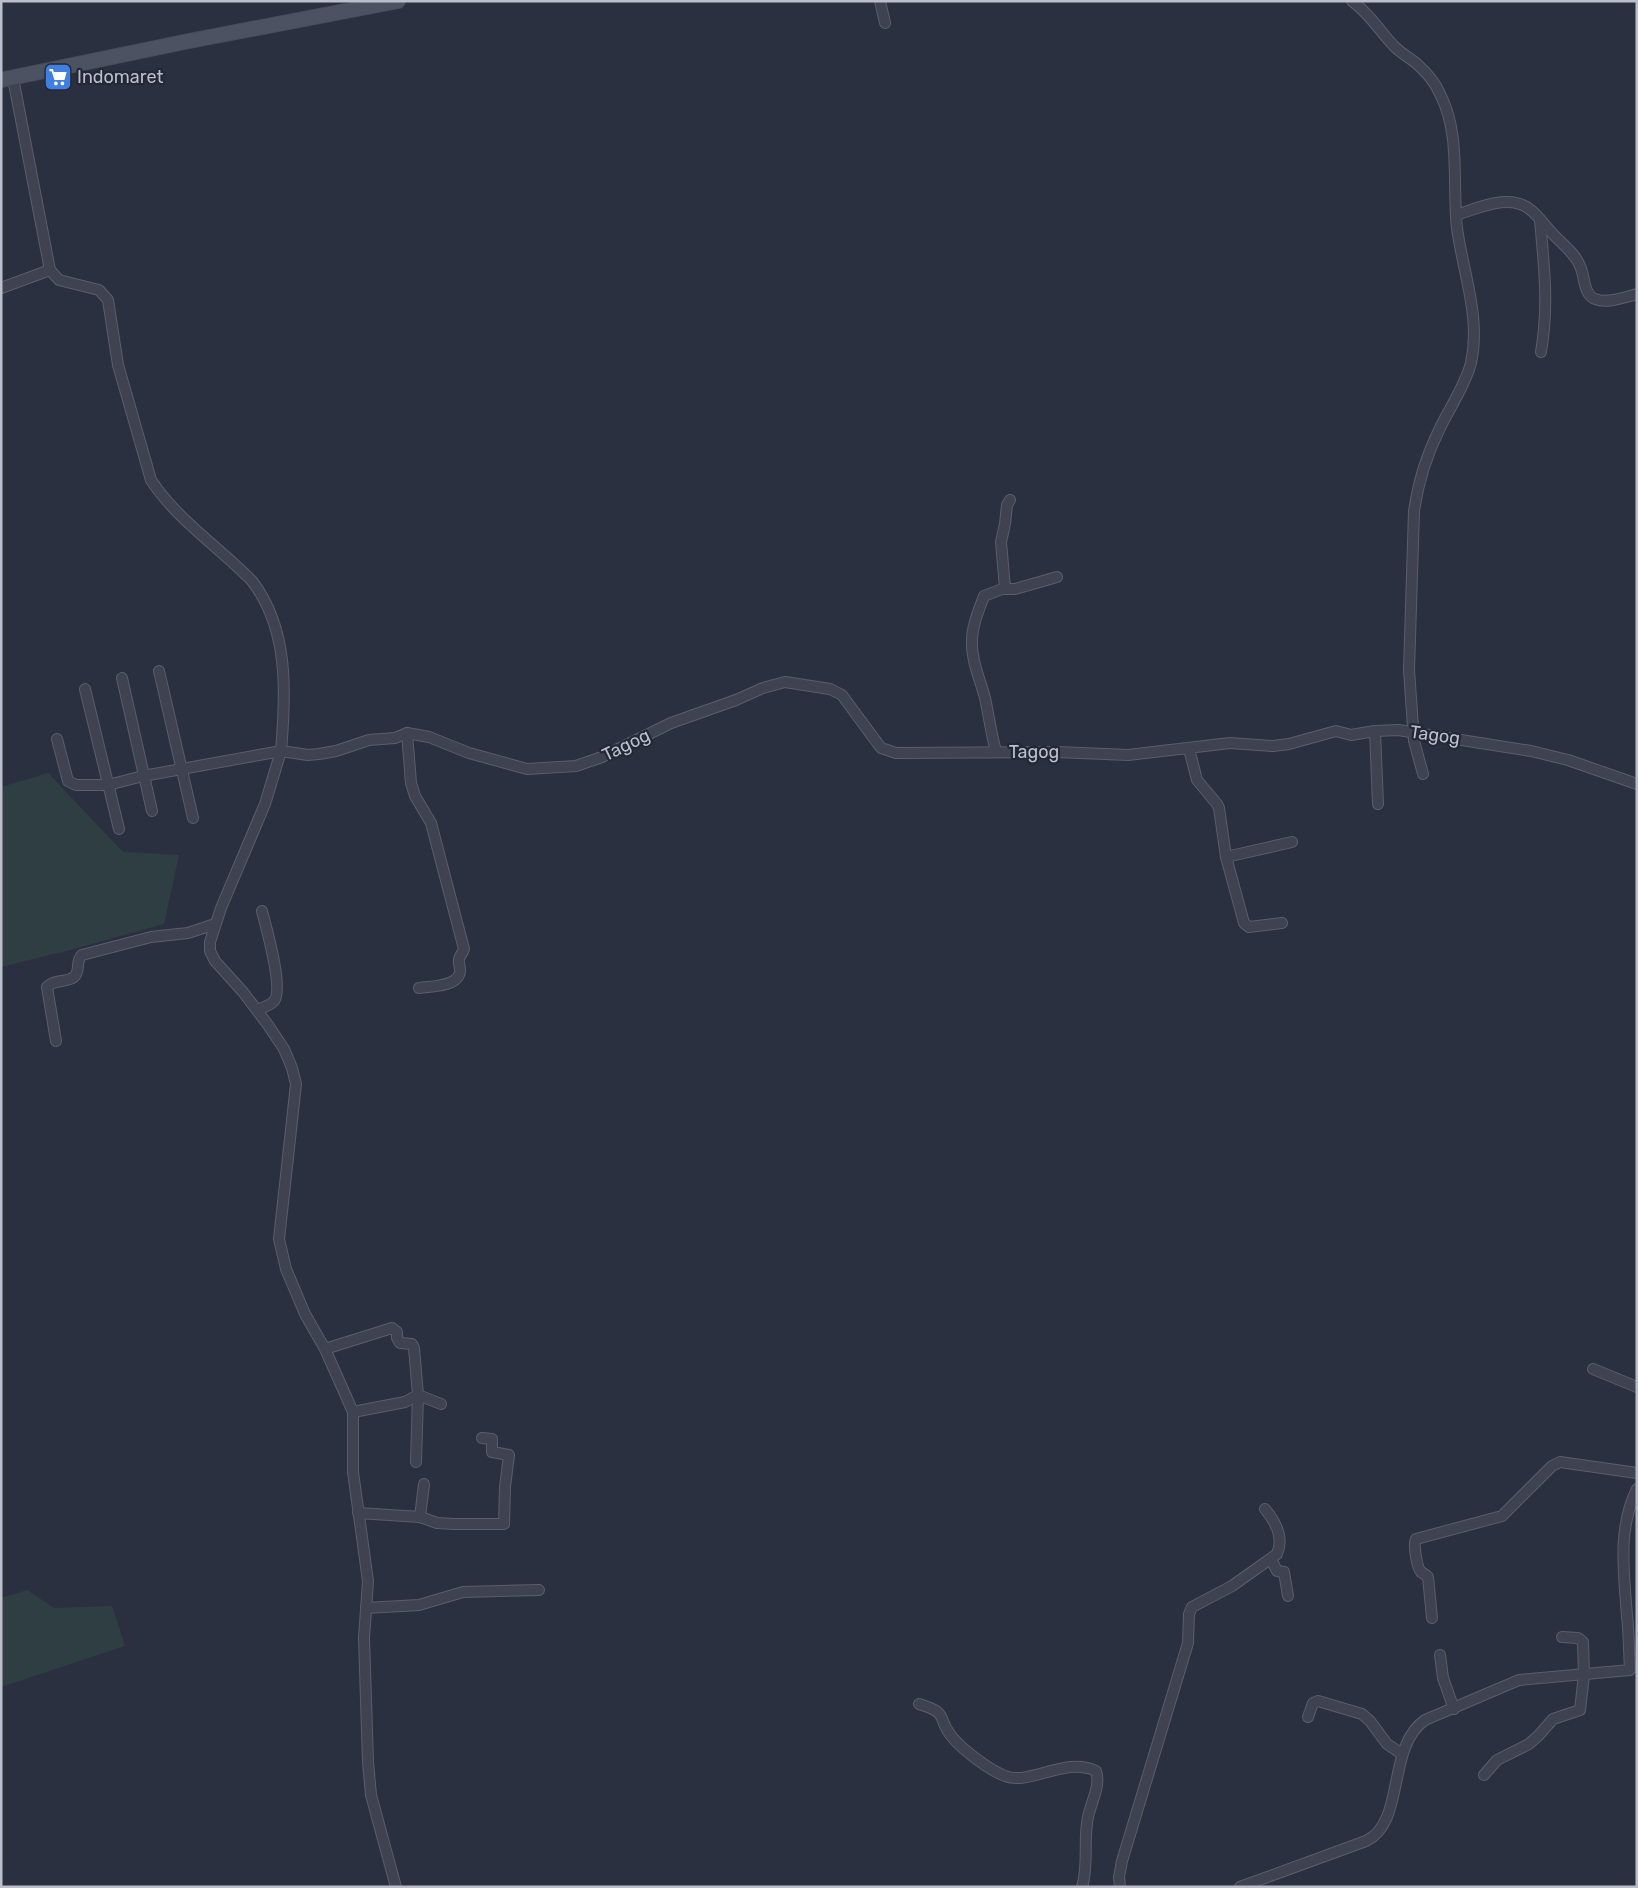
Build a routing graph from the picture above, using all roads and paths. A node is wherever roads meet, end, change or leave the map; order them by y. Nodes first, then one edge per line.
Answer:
1 (398, 1) edge
2 (880, 1) edge
3 (1352, 1) edge
4 (885, 23) dead end
5 (7, 79) edge
6 (1456, 215) junction
7 (1540, 220) junction
8 (50, 270) junction
9 (1, 288) edge
10 (1637, 294) edge
11 (1541, 352) dead end
12 (1010, 500) dead end
13 (1057, 577) dead end
14 (1004, 588) junction
15 (159, 671) dead end
16 (122, 678) dead end
17 (85, 689) dead end
18 (1375, 731) junction
19 (1413, 732) junction
20 (407, 733) junction
21 (57, 739) dead end
22 (1190, 749) junction
23 (281, 751) junction
24 (996, 751) junction
25 (181, 770) junction
26 (1423, 774) dead end
27 (143, 776) junction
28 (1637, 784) edge
29 (108, 785) junction
30 (1378, 804) dead end
31 (152, 811) dead end
32 (193, 818) dead end
33 (119, 829) dead end
34 (1292, 842) dead end
35 (1226, 857) junction
36 (262, 911) dead end
37 (1282, 923) dead end
38 (215, 924) junction
39 (419, 988) dead end
40 (257, 1010) junction
41 (56, 1041) dead end
42 (325, 1349) junction
43 (1593, 1369) dead end
44 (1637, 1387) edge
45 (418, 1395) junction
46 (441, 1404) dead end
47 (353, 1412) junction
48 (482, 1438) dead end
49 (416, 1462) dead end
50 (1637, 1473) edge
51 (424, 1484) dead end
52 (1637, 1489) edge
53 (1265, 1509) dead end
54 (358, 1513) junction
55 (420, 1517) junction
56 (1271, 1558) junction
57 (539, 1590) dead end
58 (1288, 1596) dead end
59 (366, 1608) junction
60 (1432, 1618) dead end
61 (1562, 1636) dead end
62 (1440, 1655) dead end
63 (1634, 1670) edge
64 (1584, 1674) junction
65 (919, 1704) dead end
66 (1454, 1708) junction
67 (1308, 1717) dead end
68 (1402, 1754) junction
69 (1484, 1776) dead end
70 (396, 1887) edge
71 (1082, 1887) edge
72 (1120, 1887) edge
73 (1240, 1887) edge

1 - 5 main road
2 - 4 street
3 - 6 street
5 - 8 street
6 - 7 street
6 - 19 street
7 - 10 street
7 - 11 street
8 - 9 street
8 - 23 street
12 - 14 street
13 - 14 street
14 - 24 street
15 - 25 street
16 - 27 street
17 - 29 street
18 - 19 street, Tagog
18 - 22 street, Tagog
18 - 30 street
19 - 26 street
19 - 28 street, Tagog
20 - 23 street
20 - 24 street, Tagog
20 - 39 street
21 - 29 street
22 - 24 street, Tagog
22 - 35 street
23 - 25 street
23 - 38 street
25 - 27 street
25 - 32 street
27 - 29 street
27 - 31 street
29 - 33 street
34 - 35 street
35 - 37 street
36 - 40 street
38 - 40 street
38 - 41 street
40 - 42 street
42 - 45 street
42 - 47 street
43 - 44 street
45 - 46 street
45 - 47 street
45 - 49 street
47 - 54 street
48 - 55 street
50 - 60 street
51 - 55 street
52 - 63 street
53 - 56 street
54 - 55 street
54 - 59 street
56 - 58 street
56 - 72 street
57 - 59 street
59 - 70 street
61 - 64 street
62 - 66 street
63 - 64 street
64 - 66 street
64 - 69 street
65 - 71 street
66 - 68 street
67 - 68 street
68 - 73 street

